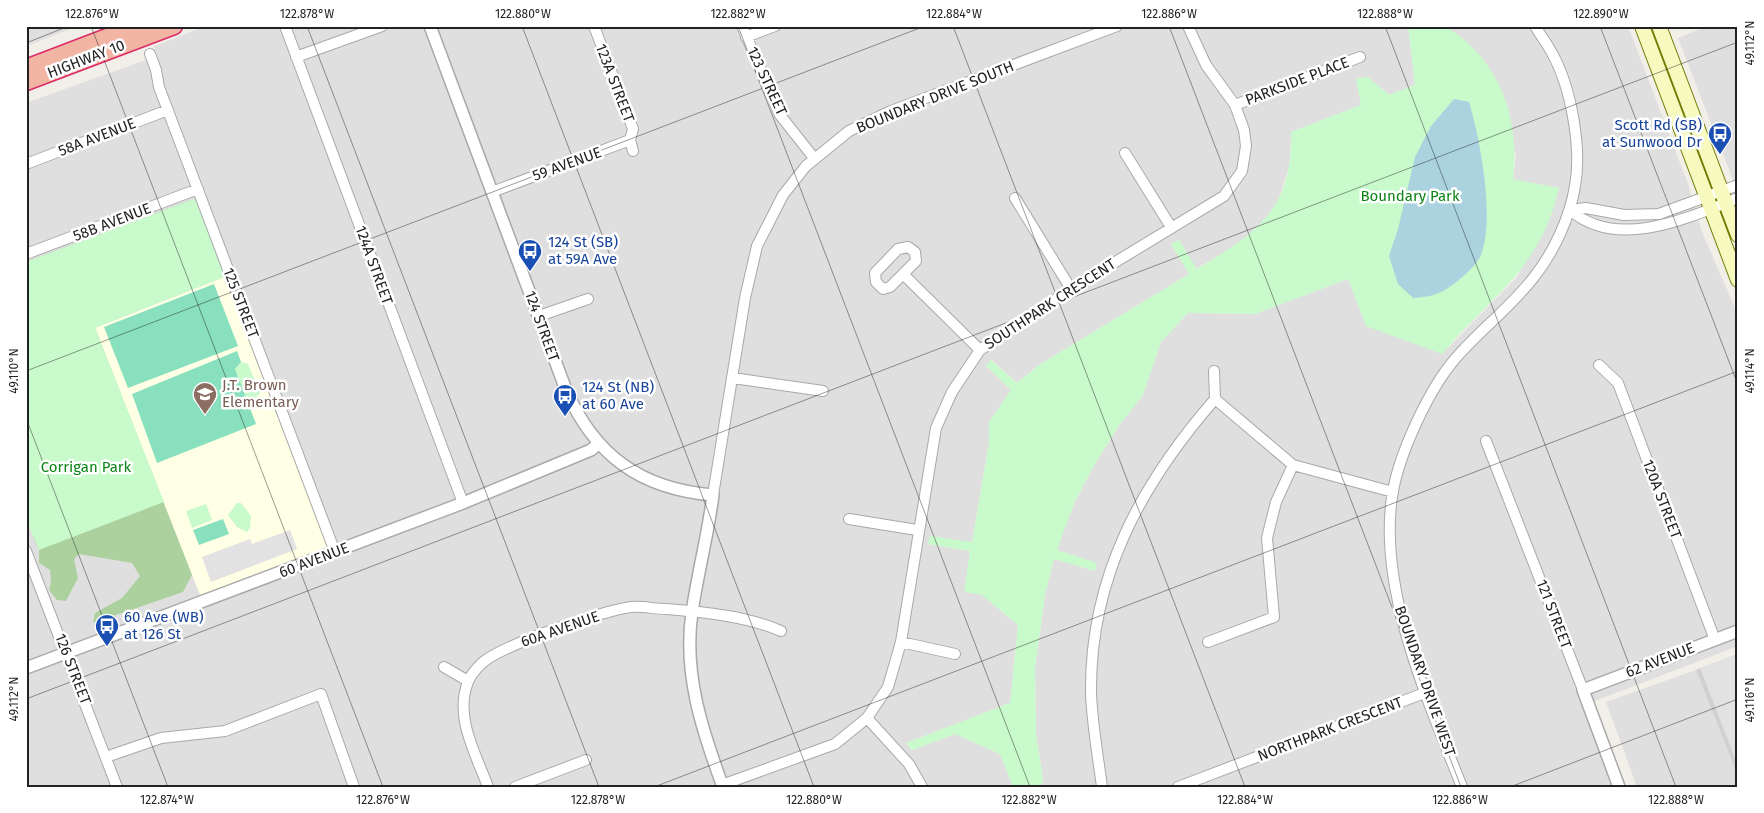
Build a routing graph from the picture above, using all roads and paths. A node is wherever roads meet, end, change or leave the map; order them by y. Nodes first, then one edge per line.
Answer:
1 (136, 26) edge
2 (174, 26) edge
3 (285, 26) edge
4 (382, 26) edge
5 (430, 26) edge
6 (594, 26) edge
7 (742, 26) edge
8 (775, 26) edge
9 (1117, 26) edge
10 (1188, 26) edge
11 (1535, 26) edge
12 (1642, 26) edge
13 (1659, 26) edge
14 (746, 37) junction
15 (150, 54) dead end
16 (296, 57) junction
17 (1360, 57) dead end
18 (26, 68) edge
19 (26, 82) edge
20 (1235, 105) junction
21 (168, 110) junction
22 (630, 140) junction
23 (633, 151) dead end
24 (1124, 153) dead end
25 (814, 158) junction
26 (26, 164) edge
27 (1738, 185) edge
28 (198, 189) junction
29 (492, 192) junction
30 (1015, 198) dead end
31 (1728, 198) edge
32 (1709, 203) junction
33 (1570, 210) junction
34 (1170, 227) junction
35 (1738, 235) edge
36 (26, 254) edge
37 (904, 275) dead end
38 (1738, 280) edge
39 (1071, 289) junction
40 (588, 299) dead end
41 (539, 316) junction
42 (980, 350) junction
43 (1600, 365) dead end
44 (1214, 371) dead end
45 (733, 378) junction
46 (823, 392) dead end
47 (1215, 399) junction
48 (1486, 441) dead end
49 (598, 444) junction
50 (1293, 465) junction
51 (1393, 492) junction
52 (713, 495) junction
53 (463, 503) junction
54 (849, 519) dead end
55 (917, 530) junction
56 (26, 551) edge
57 (335, 552) junction
58 (692, 612) junction
59 (781, 631) dead end
60 (1738, 631) edge
61 (1715, 640) junction
62 (901, 642) junction
63 (1208, 642) dead end
64 (67, 653) junction
65 (955, 654) dead end
66 (444, 667) dead end
67 (26, 668) edge
68 (468, 681) junction
69 (1583, 690) junction
70 (1427, 692) junction
71 (867, 718) junction
72 (106, 757) junction
73 (586, 760) dead end
74 (723, 786) edge
75 (117, 787) edge
76 (354, 787) edge
77 (488, 787) edge
78 (515, 787) edge
79 (922, 787) edge
80 (1102, 787) edge
81 (1178, 787) edge
82 (1462, 787) edge
83 (1619, 787) edge

1 - 18 highway, HIGHWAY 10
2 - 19 highway, HIGHWAY 10
3 - 16 street, 124A STREET
4 - 16 street
5 - 29 street, 124 STREET
6 - 22 street, 123A STREET
7 - 14 street, 123 STREET
8 - 14 street
9 - 25 street, BOUNDARY DRIVE SOUTH
10 - 20 street, SOUTHPARK CRESCENT
11 - 33 street
12 - 32 main road
13 - 31 main road
14 - 25 street, 123 STREET
15 - 21 street, 125 STREET
16 - 53 street, 124A STREET
17 - 20 street, PARKSIDE PLACE
20 - 34 street, SOUTHPARK CRESCENT
21 - 26 street, 58A AVENUE
21 - 28 street, 125 STREET
22 - 23 street
22 - 29 street, 59 AVENUE
24 - 34 street
25 - 45 street, BOUNDARY DRIVE SOUTH
27 - 31 street
28 - 36 street, 58B AVENUE
28 - 57 street, 125 STREET
29 - 41 street, 124 STREET
30 - 39 street
31 - 32 street
31 - 35 main road
32 - 33 street
32 - 33 street
32 - 38 main road
33 - 51 street, BOUNDARY DRIVE WEST
34 - 39 street, SOUTHPARK CRESCENT
37 - 42 street
39 - 42 street, SOUTHPARK CRESCENT
40 - 41 street
41 - 49 street, 124 STREET
42 - 55 street, SOUTHPARK CRESCENT
43 - 61 street, 120A STREET
44 - 47 street
45 - 46 street
45 - 52 street, BOUNDARY DRIVE SOUTH
47 - 50 street
47 - 80 street
48 - 69 street, 121 STREET
49 - 52 street, 124 STREET
49 - 53 street, 60 AVENUE
50 - 51 street
50 - 63 street
51 - 70 street, BOUNDARY DRIVE WEST
52 - 58 street
53 - 57 street, 60 AVENUE
54 - 55 street
55 - 62 street, SOUTHPARK CRESCENT
56 - 64 street, 126 STREET
57 - 64 street, 60 AVENUE
58 - 59 street, 60A AVENUE
58 - 68 street, 60A AVENUE
58 - 74 street
60 - 61 street, 62 AVENUE
61 - 69 street, 62 AVENUE
62 - 65 street
62 - 71 street, SOUTHPARK CRESCENT
64 - 67 street, 60 AVENUE
64 - 72 street, 126 STREET
66 - 68 street
68 - 77 street
69 - 83 street, 121 STREET
70 - 81 street, NORTHPARK CRESCENT
70 - 82 street, BOUNDARY DRIVE WEST
71 - 74 street, SOUTHPARK CRESCENT
71 - 79 street
72 - 75 street, 126 STREET
72 - 76 street
73 - 78 street

